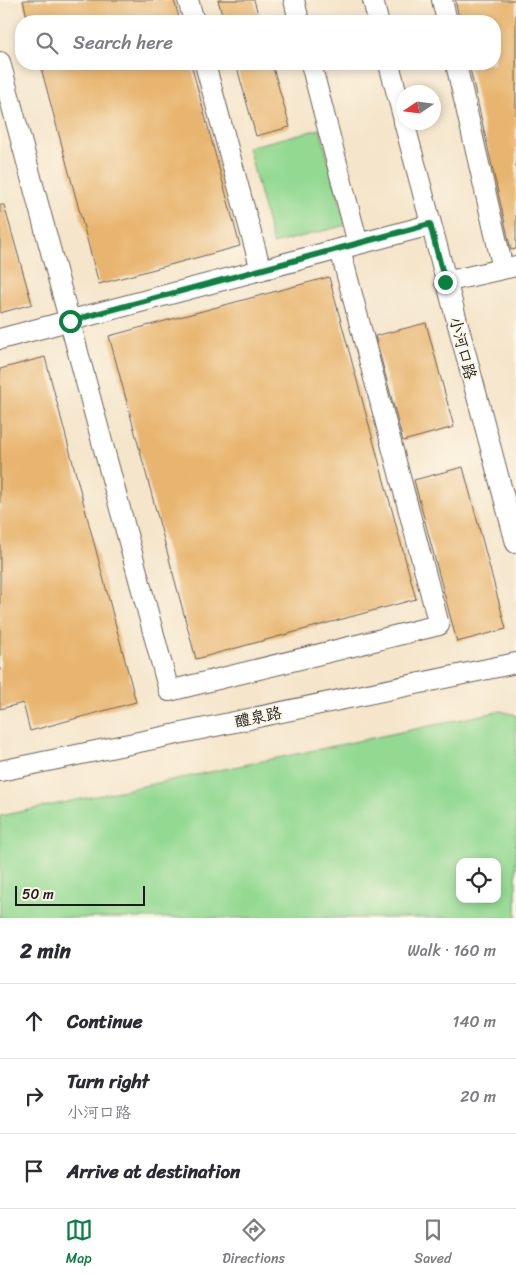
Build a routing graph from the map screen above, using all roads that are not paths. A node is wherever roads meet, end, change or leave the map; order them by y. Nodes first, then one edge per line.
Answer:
1 (188, 0) edge
2 (294, 0) edge
3 (373, 0) edge
4 (442, 0) edge
5 (192, 15) edge
6 (298, 15) edge
7 (377, 15) edge
8 (446, 15) edge
9 (0, 62) edge
10 (207, 70) edge
11 (312, 70) edge
12 (391, 70) edge
13 (458, 70) edge
14 (396, 91) edge
15 (406, 130) edge
16 (430, 224) junction
17 (349, 246) junction
18 (509, 268) edge
19 (261, 270) junction
20 (445, 282) junction
21 (70, 321) junction
22 (0, 339) edge
23 (516, 543) edge
24 (516, 663) edge
25 (0, 771) edge

1 - 5 street
2 - 6 street
3 - 7 street
4 - 8 street
9 - 21 street
10 - 19 street
11 - 17 street
12 - 14 street, 小河口路
13 - 18 street
15 - 16 street, 小河口路
16 - 17 street
16 - 20 street, 小河口路
17 - 19 street
17 - 21 street
18 - 20 street
19 - 21 street
20 - 23 street, 小河口路
21 - 22 street
24 - 25 street, 醴泉路

